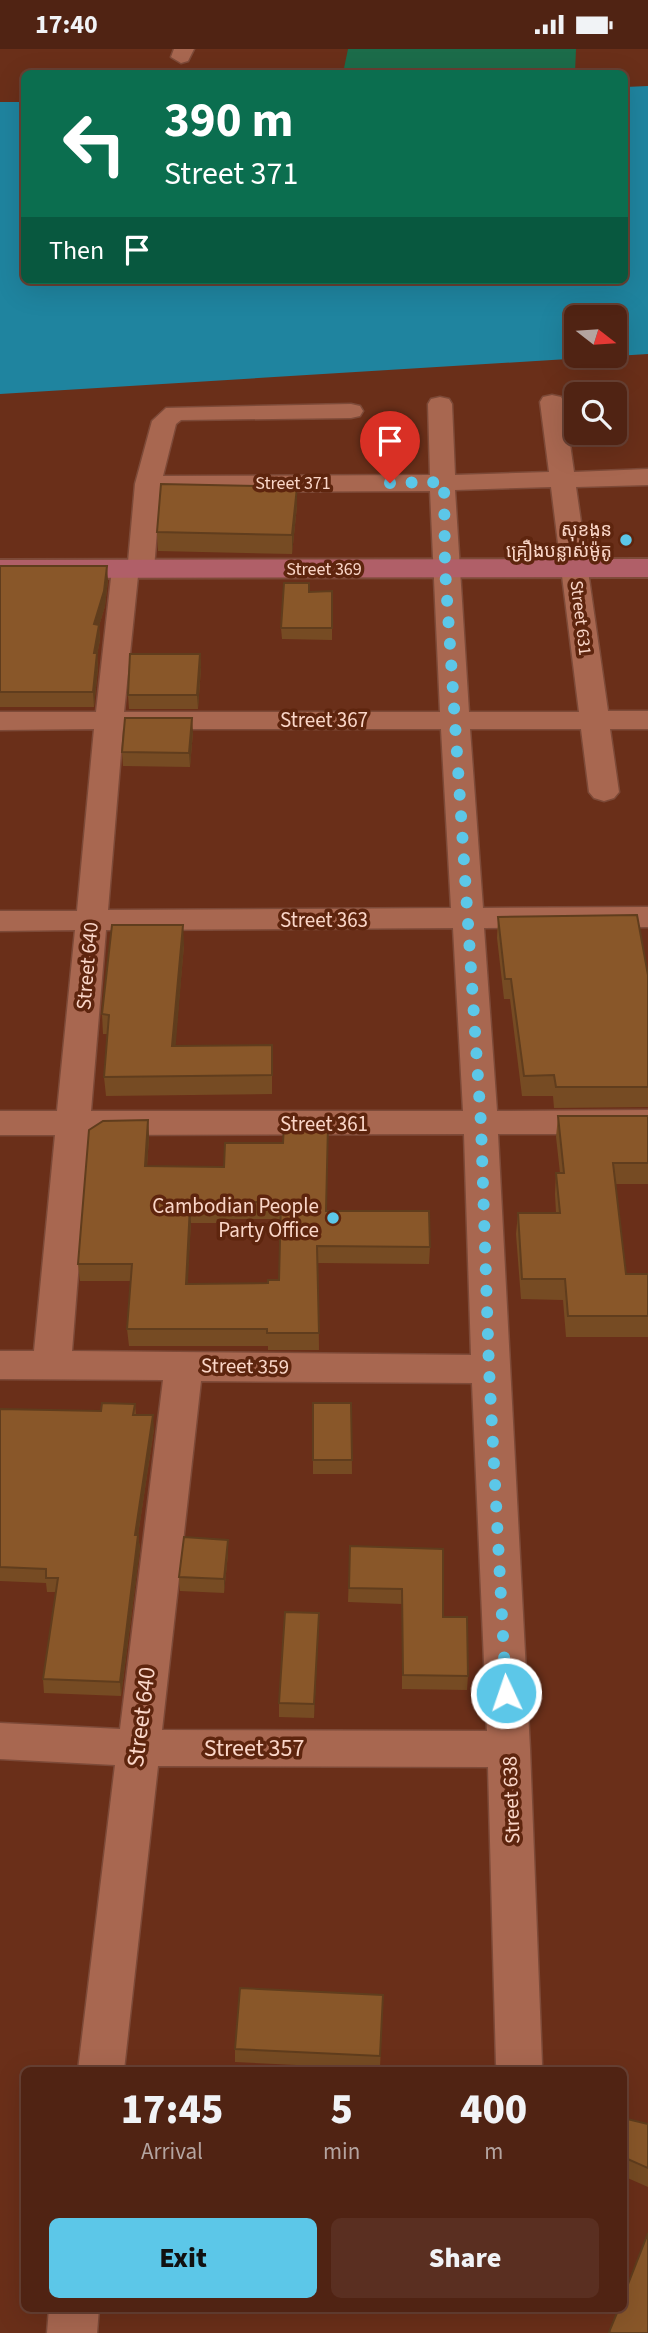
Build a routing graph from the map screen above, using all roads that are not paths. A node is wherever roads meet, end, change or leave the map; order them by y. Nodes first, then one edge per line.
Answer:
1 (552, 402) dead end
2 (440, 404) dead end
3 (351, 411) dead end
4 (648, 477) edge
5 (563, 479) junction
6 (444, 482) junction
7 (148, 484) junction
8 (445, 568) junction
9 (574, 568) junction
10 (648, 568) edge
11 (0, 569) edge
12 (133, 569) junction
13 (455, 720) junction
14 (593, 720) junction
15 (648, 720) edge
16 (0, 721) edge
17 (109, 721) junction
18 (604, 792) dead end
19 (648, 917) edge
20 (467, 920) junction
21 (0, 922) edge
22 (91, 922) junction
23 (648, 1122) edge
24 (0, 1123) edge
25 (73, 1123) junction
26 (481, 1124) junction
27 (52, 1363) junction
28 (0, 1365) edge
29 (184, 1365) junction
30 (489, 1369) junction
31 (0, 1741) edge
32 (137, 1748) junction
33 (509, 1749) junction
34 (519, 2064) dead end
35 (101, 2067) edge
36 (74, 2312) edge
37 (72, 2333) edge

1 - 5 street, Street 631
2 - 6 street, Street 638
3 - 7 street, Street 640
4 - 5 street, Street 371
5 - 6 street, Street 371
5 - 9 street, Street 631
6 - 7 street, Street 371
6 - 8 street, Street 638
7 - 12 street, Street 640
8 - 9 street, Street 369
8 - 12 street, Street 369
8 - 13 street, Street 638
9 - 10 street, Street 369
9 - 14 street, Street 631
11 - 12 street, Street 369
12 - 17 street, Street 640
13 - 14 street, Street 367
13 - 17 street, Street 367
13 - 20 street, Street 638
14 - 15 street, Street 367
14 - 18 street, Street 631
16 - 17 street, Street 367
17 - 22 street, Street 640
19 - 20 street, Street 363
20 - 22 street, Street 363
20 - 26 street, Street 638
21 - 22 street, Street 363
22 - 25 street, Street 640
23 - 26 street, Street 361
24 - 25 street, Street 361
25 - 26 street, Street 361
25 - 27 street, Street 640
26 - 30 street, Street 638
27 - 28 street, Street 359
27 - 29 street, Street 359
29 - 30 street, Street 359
29 - 32 street, Street 640
30 - 33 street, Street 638
31 - 32 street, Street 357
32 - 33 street, Street 357
32 - 35 street, Street 640
33 - 34 street, Street 638
36 - 37 street

